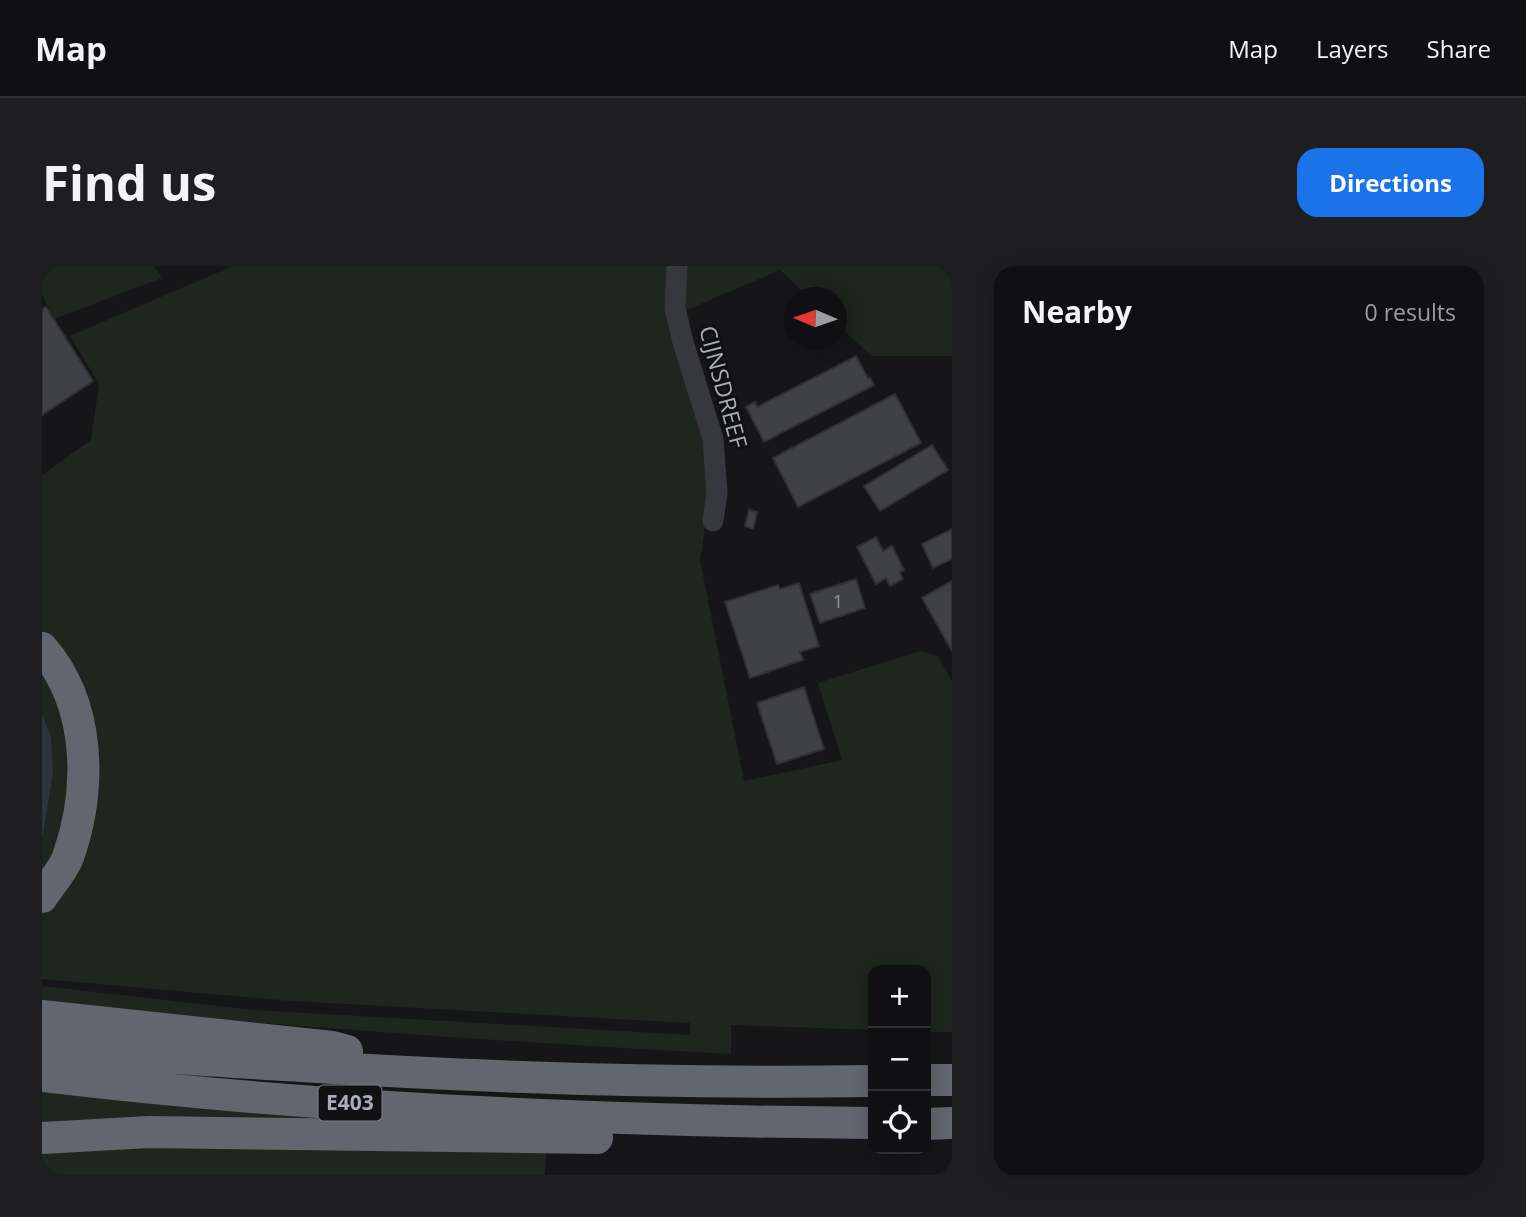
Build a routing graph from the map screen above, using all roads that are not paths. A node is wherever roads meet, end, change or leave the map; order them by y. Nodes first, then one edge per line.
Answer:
1 (677, 266) edge
2 (713, 521) dead end
3 (42, 648) edge
4 (42, 897) edge
5 (42, 1016) edge
6 (42, 1045) edge
7 (415, 1073) junction
8 (42, 1076) edge
9 (931, 1080) edge
10 (952, 1080) edge
11 (868, 1081) edge
12 (714, 1122) junction
13 (868, 1123) edge
14 (931, 1124) edge
15 (952, 1124) edge
16 (42, 1138) edge

1 - 2 street, CIJNSDREEF
3 - 4 highway
5 - 7 highway
6 - 7 highway, E403
7 - 11 highway, E403
8 - 12 highway, E403
9 - 10 highway
12 - 13 highway, E403
12 - 16 highway
14 - 15 highway

